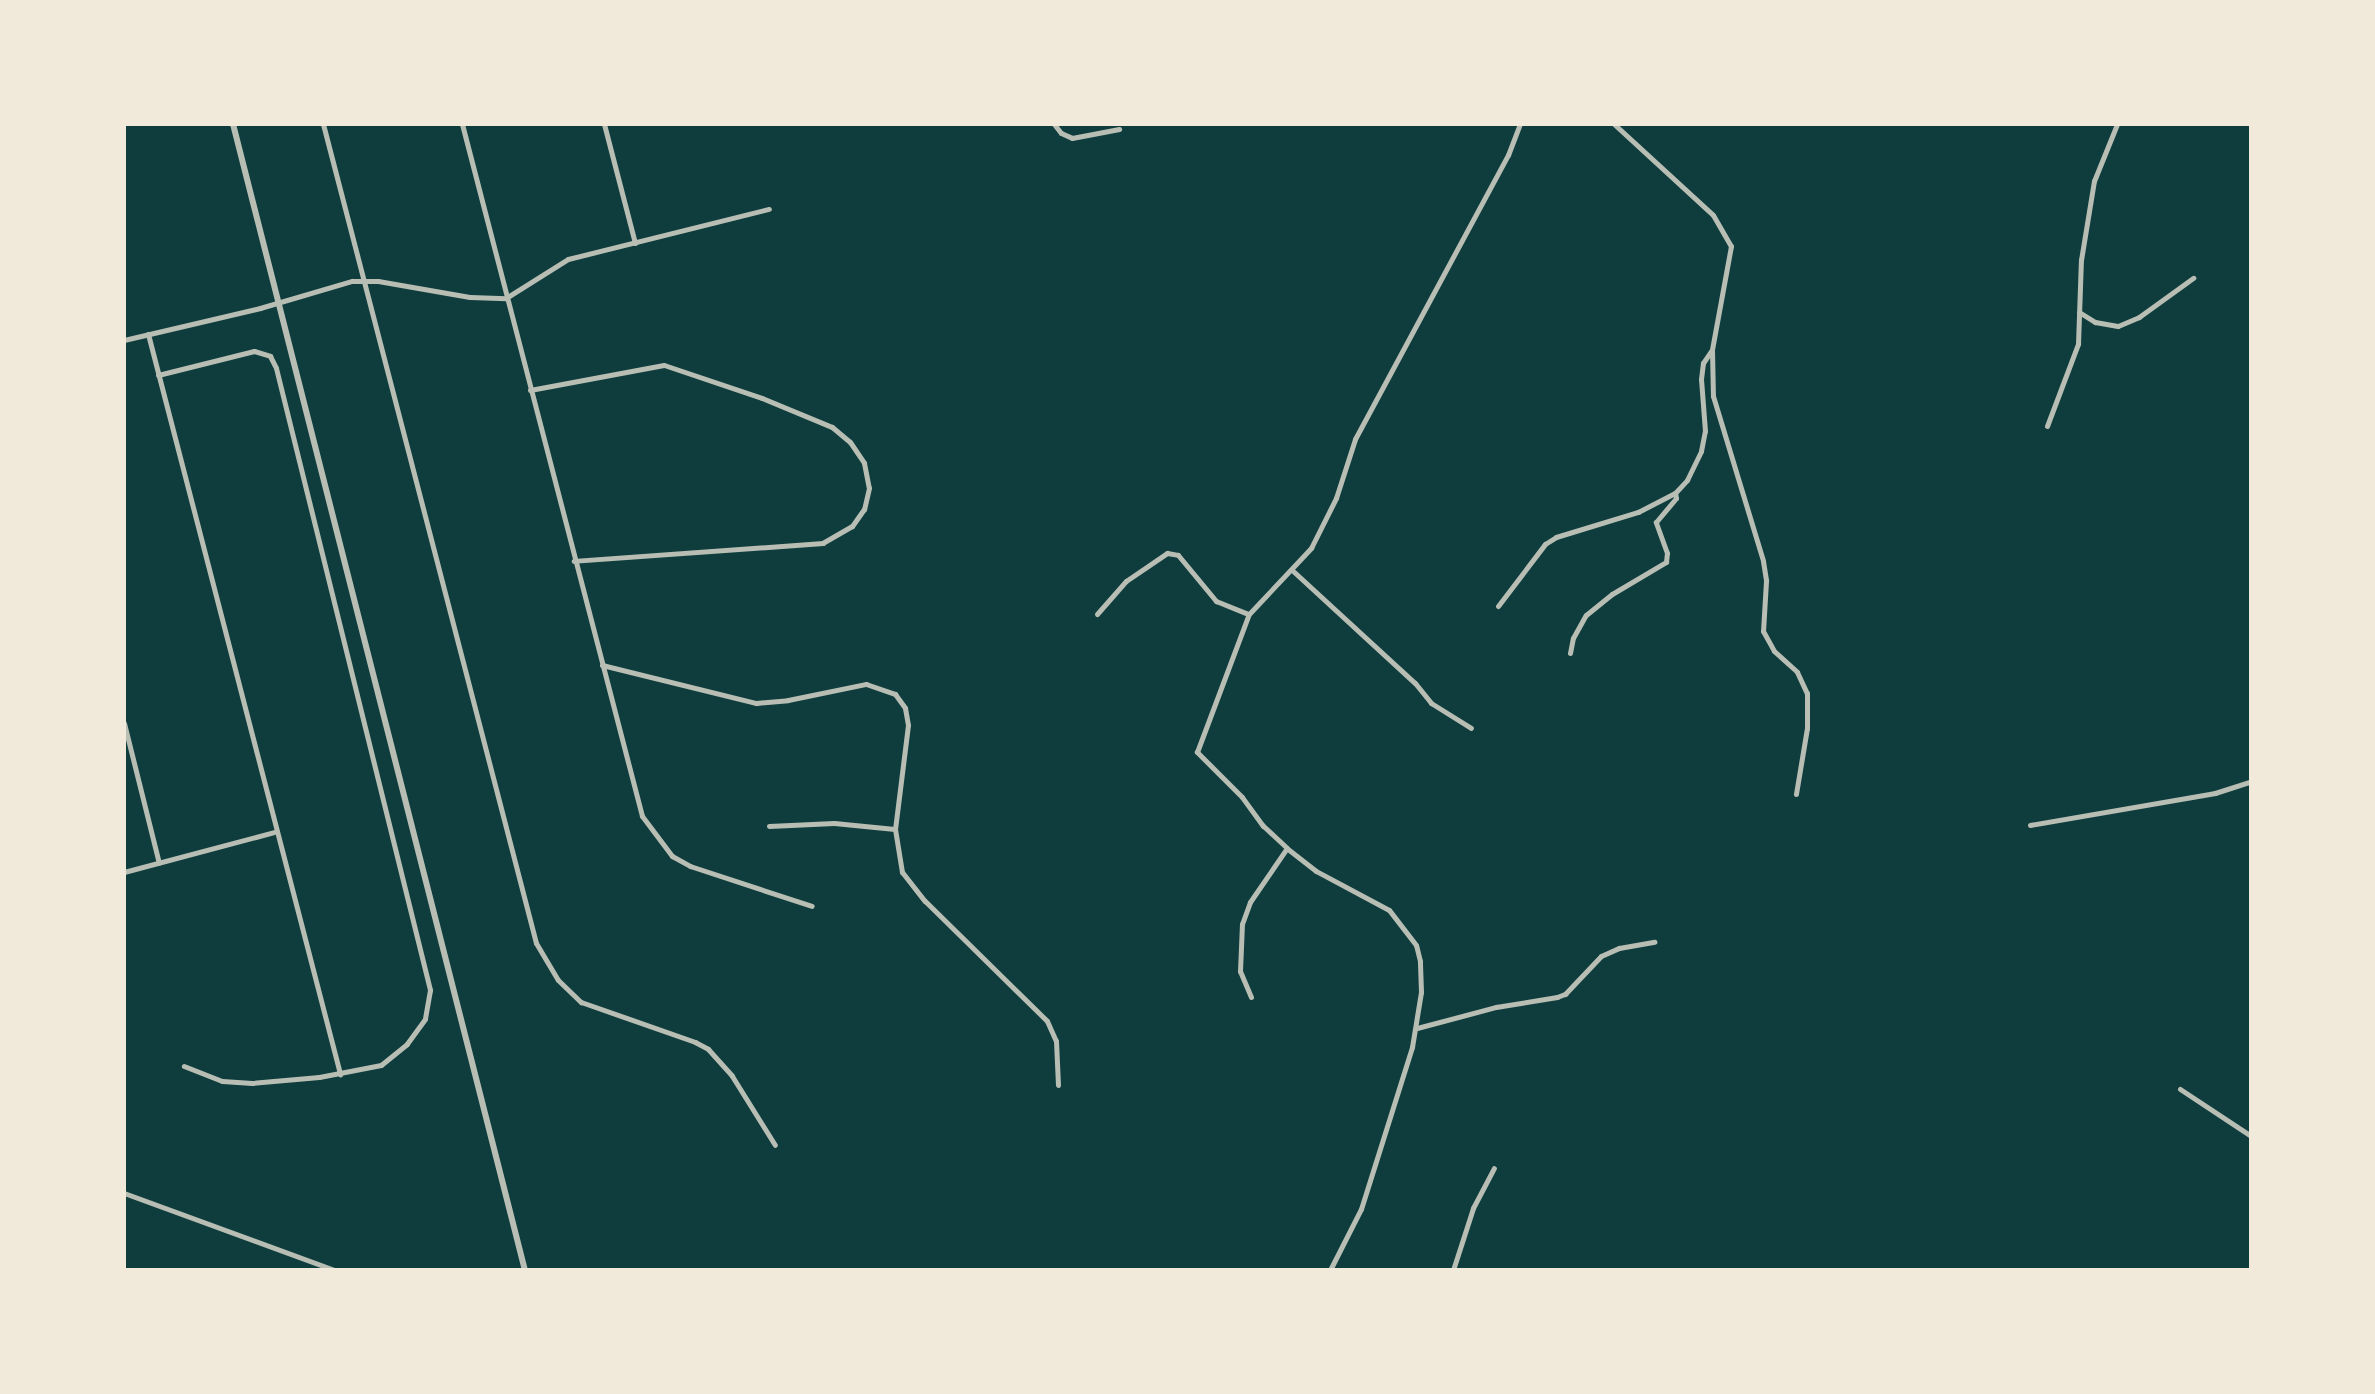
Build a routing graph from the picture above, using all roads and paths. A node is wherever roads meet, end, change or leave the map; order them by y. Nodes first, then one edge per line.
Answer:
1 (233, 124) edge
2 (323, 124) edge
3 (462, 124) edge
4 (604, 124) edge
5 (1054, 124) edge
6 (1520, 124) edge
7 (1614, 124) edge
8 (2117, 124) edge
9 (1119, 129) dead end
10 (769, 209) dead end
11 (635, 243) junction
12 (2193, 278) dead end
13 (365, 281) junction
14 (506, 298) junction
15 (279, 302) junction
16 (2078, 312) junction
17 (148, 334) junction
18 (124, 340) edge
19 (1712, 350) junction
20 (158, 375) junction
21 (530, 390) junction
22 (2047, 426) dead end
23 (1675, 493) junction
24 (574, 561) junction
25 (1293, 571) junction
26 (1498, 606) dead end
27 (1097, 614) dead end
28 (1249, 614) junction
29 (1570, 653) dead end
30 (601, 665) junction
31 (124, 723) edge
32 (1471, 728) dead end
33 (2251, 781) edge
34 (1796, 794) dead end
35 (2030, 825) dead end
36 (769, 826) dead end
37 (895, 829) junction
38 (274, 832) junction
39 (1287, 848) junction
40 (159, 863) junction
41 (124, 872) edge
42 (812, 906) dead end
43 (1654, 942) dead end
44 (1251, 997) dead end
45 (1417, 1028) junction
46 (184, 1066) dead end
47 (340, 1074) junction
48 (1058, 1085) dead end
49 (2180, 1089) dead end
50 (2251, 1136) edge
51 (775, 1145) dead end
52 (1494, 1168) dead end
53 (124, 1193) edge
54 (334, 1270) edge
55 (525, 1270) edge
56 (1330, 1270) edge
57 (1453, 1270) edge

1 - 15 street
2 - 13 street
3 - 14 street
4 - 11 street
5 - 9 street
6 - 25 street
7 - 19 street
8 - 16 street
10 - 11 street
11 - 14 street
12 - 16 street
13 - 14 street
13 - 15 street
13 - 51 street
14 - 21 street
15 - 17 street
15 - 55 street
16 - 22 street
17 - 18 street
17 - 20 street
19 - 23 street
19 - 34 street
20 - 38 street
20 - 47 street
21 - 24 street
21 - 24 street
23 - 26 street
23 - 29 street
24 - 30 street
25 - 28 street
25 - 32 street
27 - 28 street
28 - 39 street
30 - 37 street
30 - 42 street
31 - 40 street
33 - 35 street
36 - 37 street
37 - 48 street
38 - 40 street
38 - 47 street
39 - 44 street
39 - 45 street
40 - 41 street
43 - 45 street
45 - 56 street
46 - 47 street
49 - 50 street
52 - 57 street
53 - 54 street

